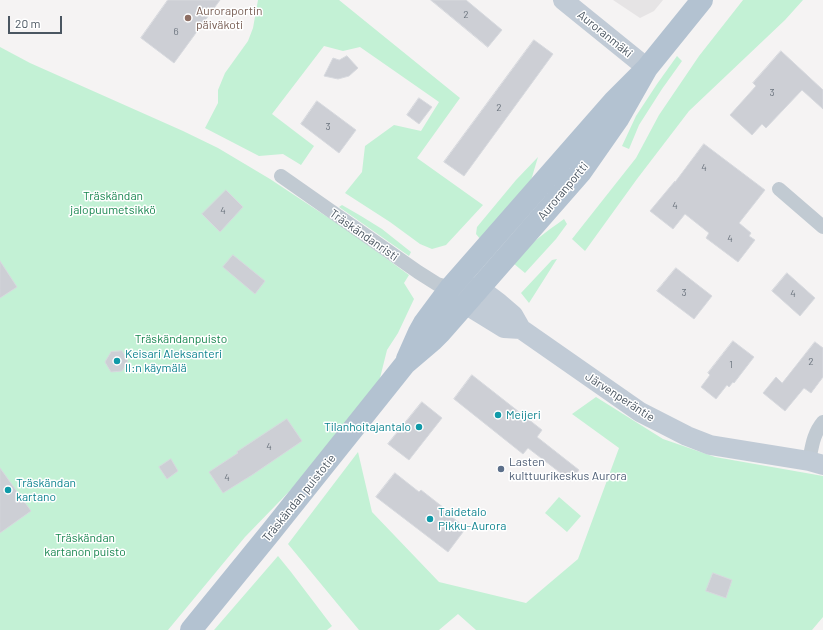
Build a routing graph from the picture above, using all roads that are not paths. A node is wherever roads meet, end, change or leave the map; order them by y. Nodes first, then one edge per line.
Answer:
1 (563, 0) edge
2 (702, 0) edge
3 (648, 68) junction
4 (281, 176) dead end
5 (779, 189) dead end
6 (823, 227) edge
7 (450, 288) junction
8 (479, 288) junction
9 (465, 304) junction
10 (521, 329) junction
11 (405, 364) junction
12 (823, 422) edge
13 (816, 463) edge
14 (191, 630) edge

1 - 3 street, Auroranmäki
2 - 3 main road, Auroranportti
3 - 7 main road, Auroranportti
3 - 8 main road, Auroranportti
4 - 7 street, Träskändanristi
5 - 6 street
7 - 8 street
7 - 9 street, Järvenperäntie
7 - 11 main road, Träskändan puistotie
8 - 9 main road, Auroranportti
8 - 10 street, Järvenperäntie
9 - 10 street, Järvenperäntie
9 - 11 main road, Träskändan puistotie
10 - 13 street, Järvenperäntie
11 - 14 main road, Träskändan puistotie
12 - 13 street

